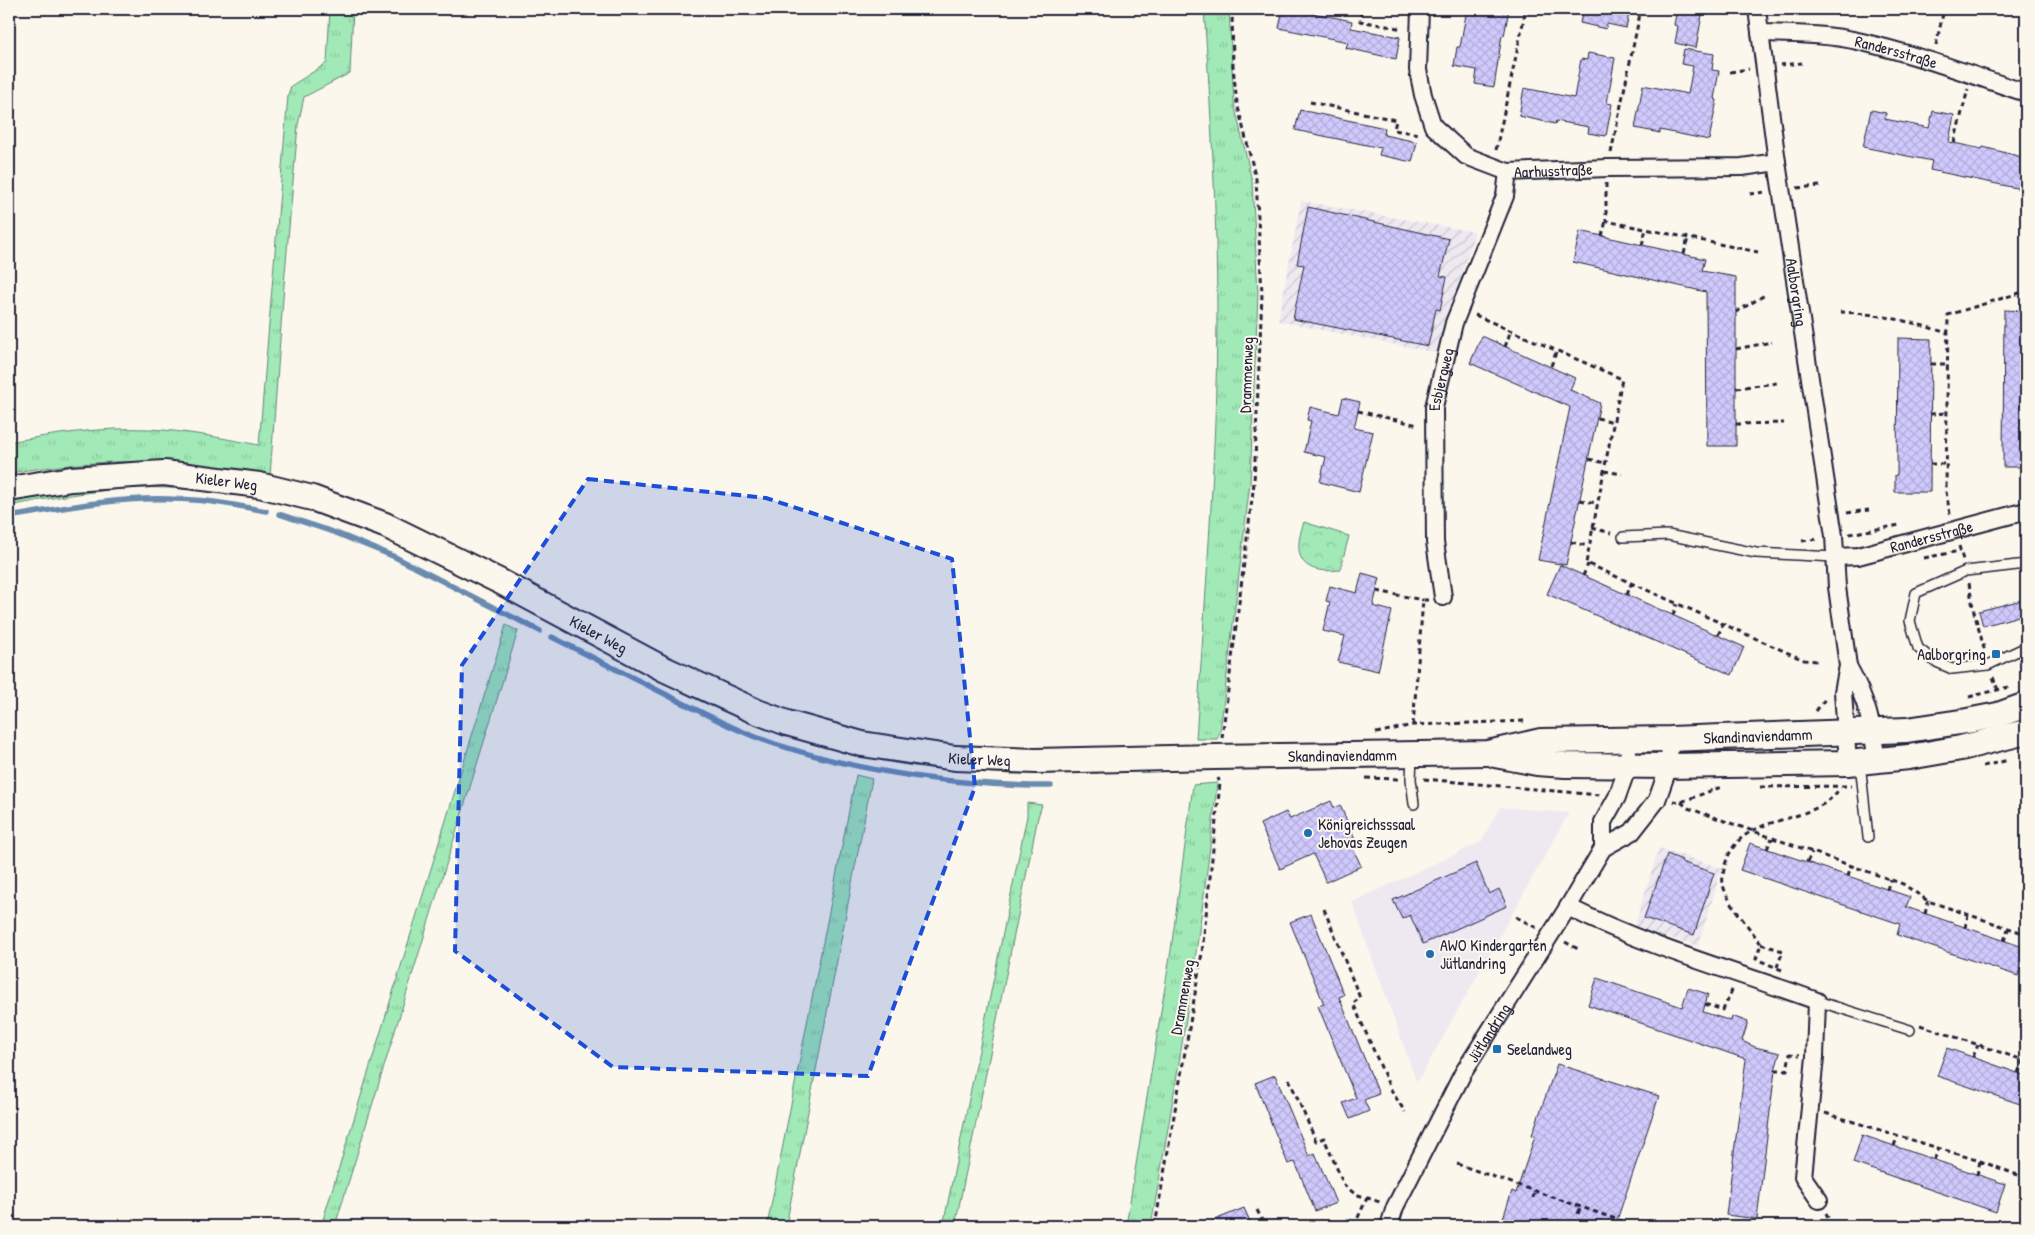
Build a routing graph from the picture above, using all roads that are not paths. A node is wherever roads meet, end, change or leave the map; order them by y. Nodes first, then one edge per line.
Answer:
1 (1420, 9) edge
2 (1749, 10) edge
3 (1760, 32) junction
4 (2026, 93) edge
5 (1778, 162) junction
6 (1508, 172) junction
7 (9, 489) edge
8 (2026, 511) edge
9 (1623, 537) road end
10 (1835, 557) junction
11 (2026, 564) edge
12 (1443, 597) road end
13 (2026, 647) edge
14 (1848, 666) junction
15 (2022, 695) edge
16 (1845, 723) junction
17 (2026, 732) edge
18 (1873, 733) junction
19 (1670, 739) junction
20 (1629, 740) junction
21 (1488, 753) junction
22 (1412, 755) junction
23 (1862, 762) junction
24 (1207, 764) joint
25 (1628, 766) junction
26 (1669, 766) junction
27 (1414, 804) dead end
28 (1868, 837) dead end
29 (1603, 848) junction
30 (1568, 907) junction
31 (1817, 1001) junction
32 (1910, 1030) road end
33 (1820, 1200) dead end
34 (1389, 1226) edge

1 - 6 street, Aarhusstraße
2 - 3 street, Aalborgring
3 - 4 street, Randersstraße
3 - 5 street, Aalborgring
5 - 6 street, Aarhusstraße
5 - 10 street, Aalborgring
6 - 12 street, Esbjergweg
7 - 24 street, Kieler Weg
8 - 10 street, Randersstraße
9 - 10 lane
10 - 14 street, Aalborgring
11 - 13 lane
14 - 16 street, Aalborgring
14 - 18 street, Aalborgring
15 - 18 street, Skandinaviendamm
16 - 18 street, Skandinaviendamm
16 - 19 street, Skandinaviendamm
16 - 23 street, Aalborgring
17 - 23 street, Skandinaviendamm
18 - 23 street, Aalborgring
19 - 20 street, Skandinaviendamm
19 - 26 street
20 - 21 street, Skandinaviendamm
20 - 25 street
21 - 22 street, Skandinaviendamm
21 - 25 street, Skandinaviendamm
22 - 24 street, Skandinaviendamm
22 - 27 lane
23 - 26 street, Skandinaviendamm
23 - 28 lane
25 - 26 street, Skandinaviendamm
25 - 29 street
26 - 29 street
29 - 30 street, Jütlandring
30 - 31 street
30 - 34 street, Jütlandring
31 - 32 lane
31 - 33 street

